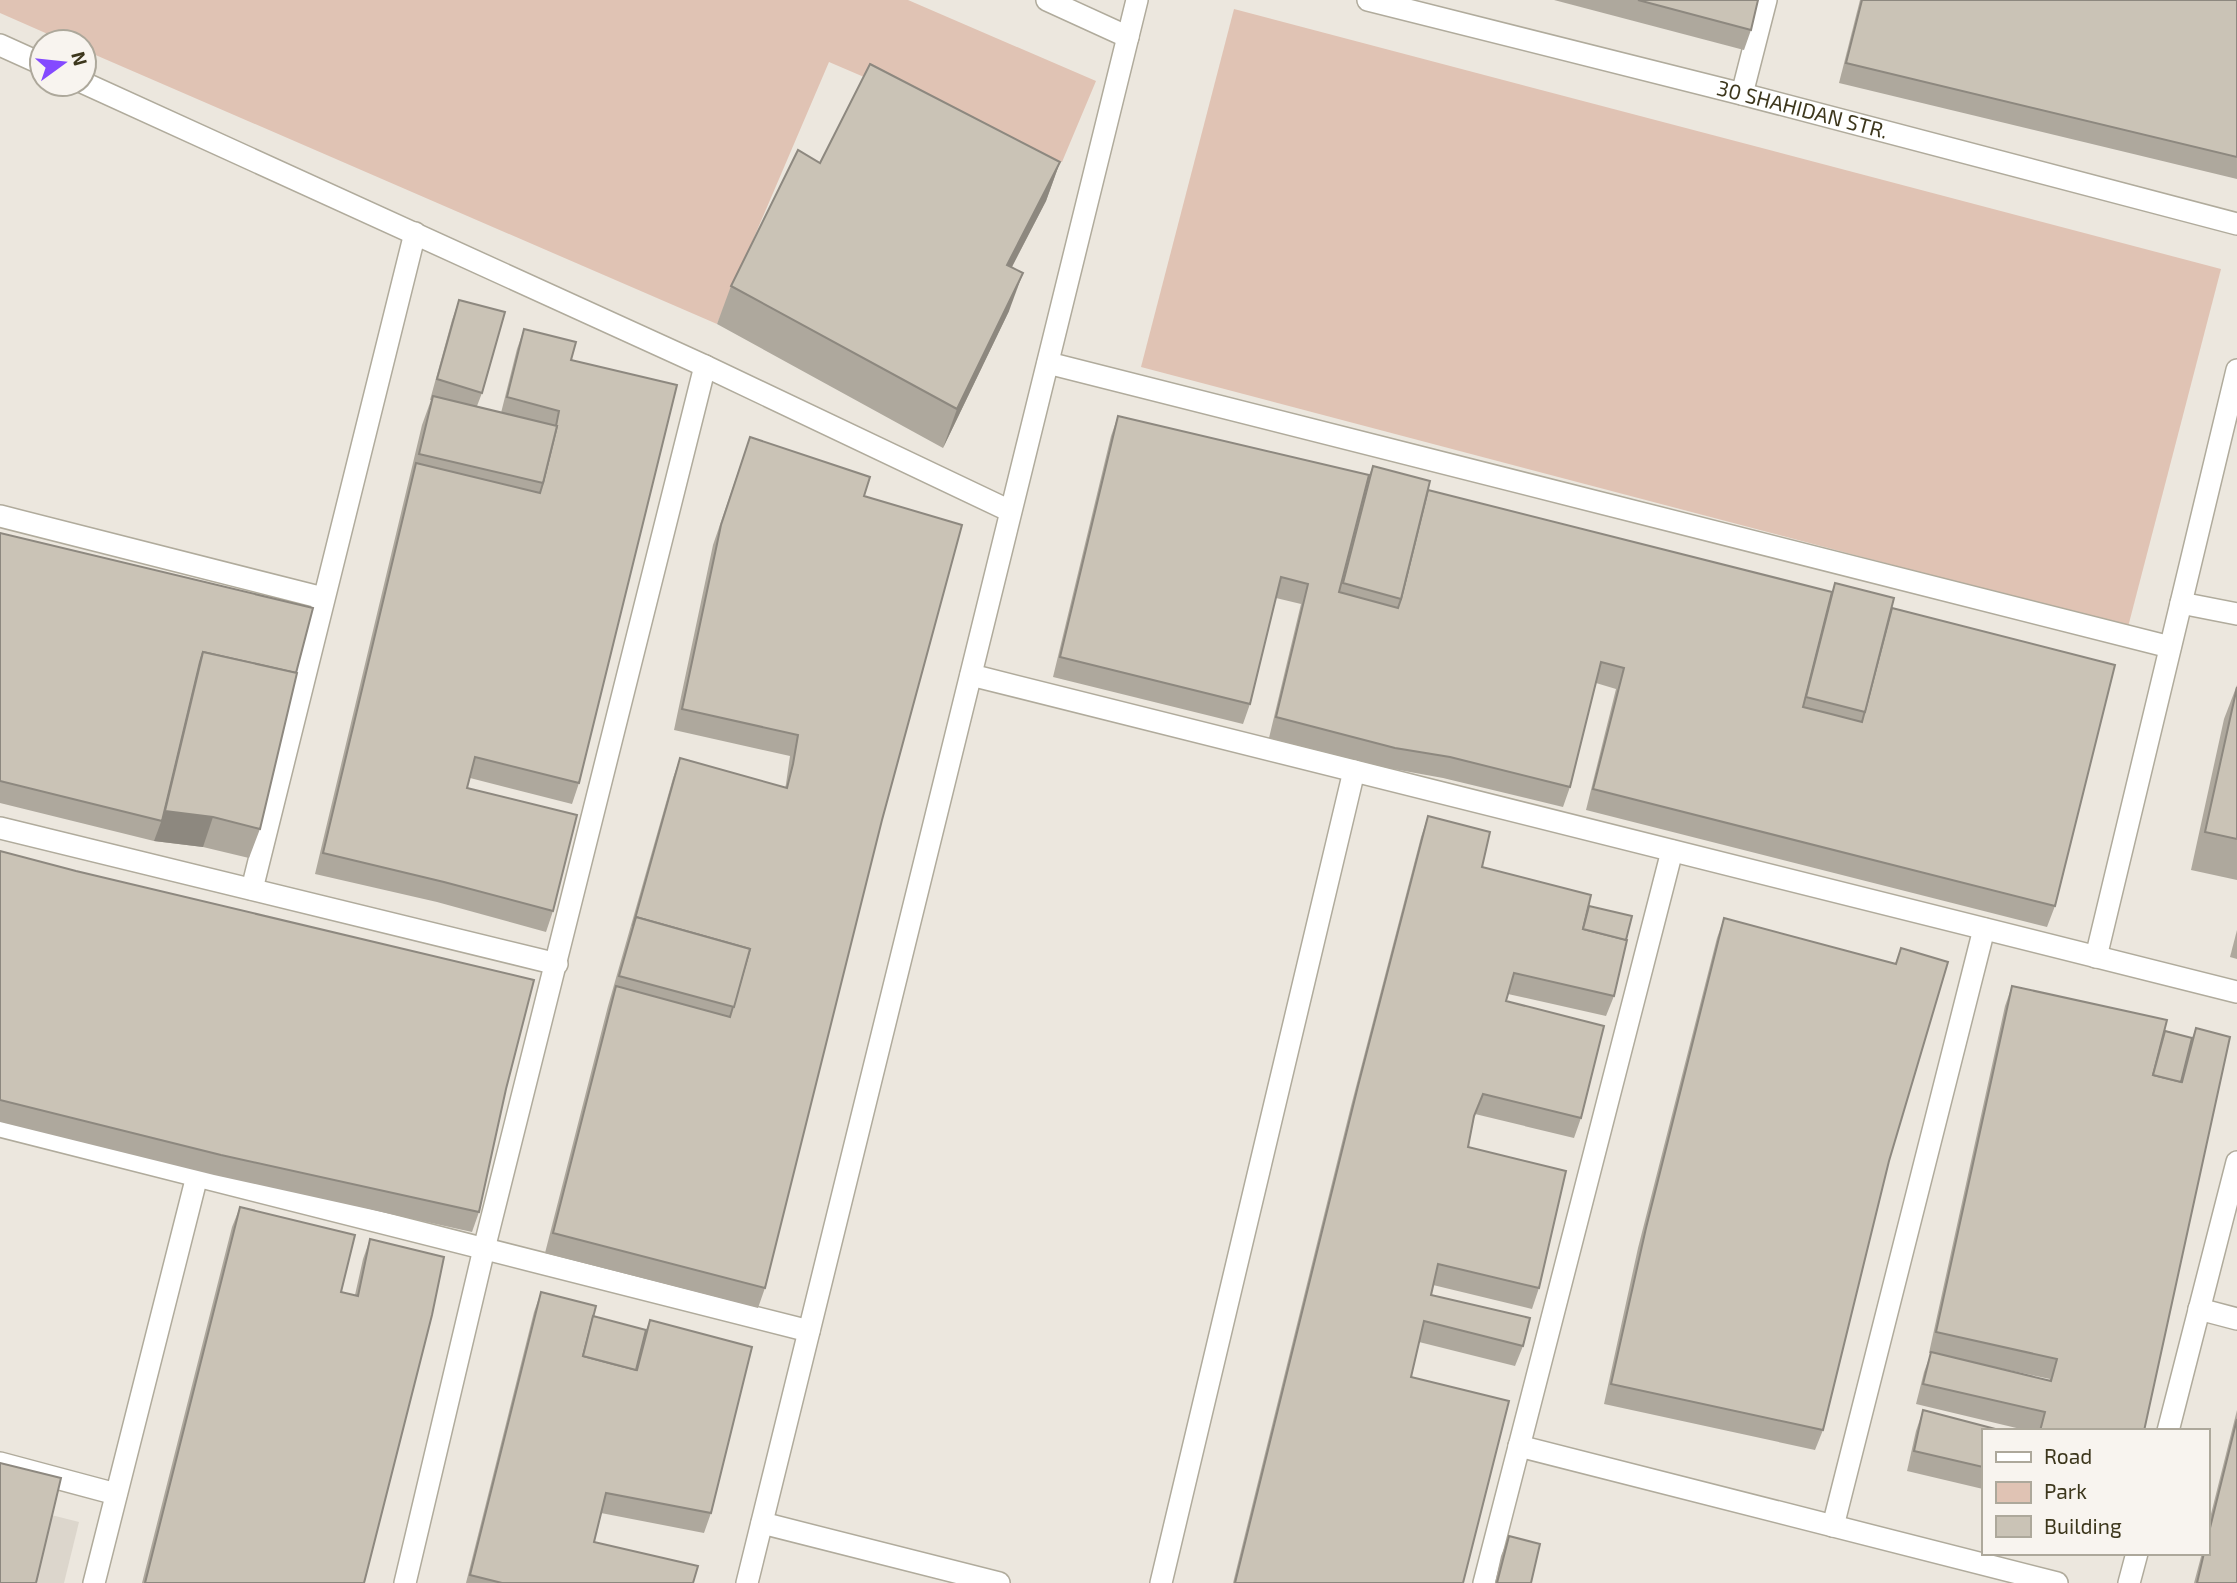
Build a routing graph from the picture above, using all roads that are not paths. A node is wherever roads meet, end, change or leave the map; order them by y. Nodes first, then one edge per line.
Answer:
1 (1047, 0) edge
2 (1137, 0) edge
3 (1368, 0) edge
4 (1766, 0) edge
5 (1128, 37) junction
6 (0, 45) edge
7 (28, 58) edge
8 (98, 89) edge
9 (1742, 94) junction
10 (2237, 223) edge
11 (415, 233) junction
12 (1048, 363) junction
13 (705, 366) junction
14 (2237, 370) edge
15 (1010, 511) junction
16 (0, 516) edge
17 (323, 598) junction
18 (2181, 603) junction
19 (2237, 614) edge
20 (2170, 647) junction
21 (971, 675) junction
22 (1354, 771) junction
23 (0, 828) edge
24 (1672, 851) junction
25 (252, 890) junction
26 (1984, 929) junction
27 (2096, 957) junction
28 (557, 964) junction
29 (2237, 992) edge
30 (0, 1126) edge
31 (2237, 1163) edge
32 (197, 1176) junction
33 (484, 1248) junction
34 (2199, 1309) junction
35 (2237, 1319) edge
36 (809, 1331) junction
37 (2169, 1429) edge
38 (1519, 1446) junction
39 (0, 1463) edge
40 (116, 1494) junction
41 (762, 1523) junction
42 (1833, 1526) junction
43 (2136, 1555) edge
44 (94, 1583) edge
45 (405, 1583) edge
46 (747, 1583) edge
47 (999, 1583) edge
48 (1161, 1583) edge
49 (1484, 1583) edge
50 (2057, 1583) edge
51 (2129, 1583) edge

1 - 5 street
2 - 5 street
3 - 9 street, 30 SHAHIDAN STR.
4 - 9 street
5 - 12 street
6 - 7 street
8 - 11 street
9 - 10 street, 30 SHAHIDAN STR.
11 - 13 street
11 - 17 street
12 - 15 street
12 - 20 street
13 - 15 street
13 - 28 street
14 - 18 street
15 - 21 street
16 - 17 street
17 - 25 street
18 - 19 street
18 - 20 street
20 - 27 street
21 - 22 street
21 - 36 street
22 - 24 street
22 - 48 street
23 - 25 street
24 - 26 street
24 - 38 street
25 - 28 street
26 - 27 street
26 - 42 street
27 - 29 street
28 - 33 street
30 - 32 street
31 - 34 street
32 - 33 street
32 - 40 street
33 - 36 street
33 - 45 street
34 - 35 street
34 - 37 street
36 - 41 street
38 - 42 street
38 - 49 street
39 - 40 street
40 - 44 street
41 - 46 street
41 - 47 street
42 - 50 street
43 - 51 street

